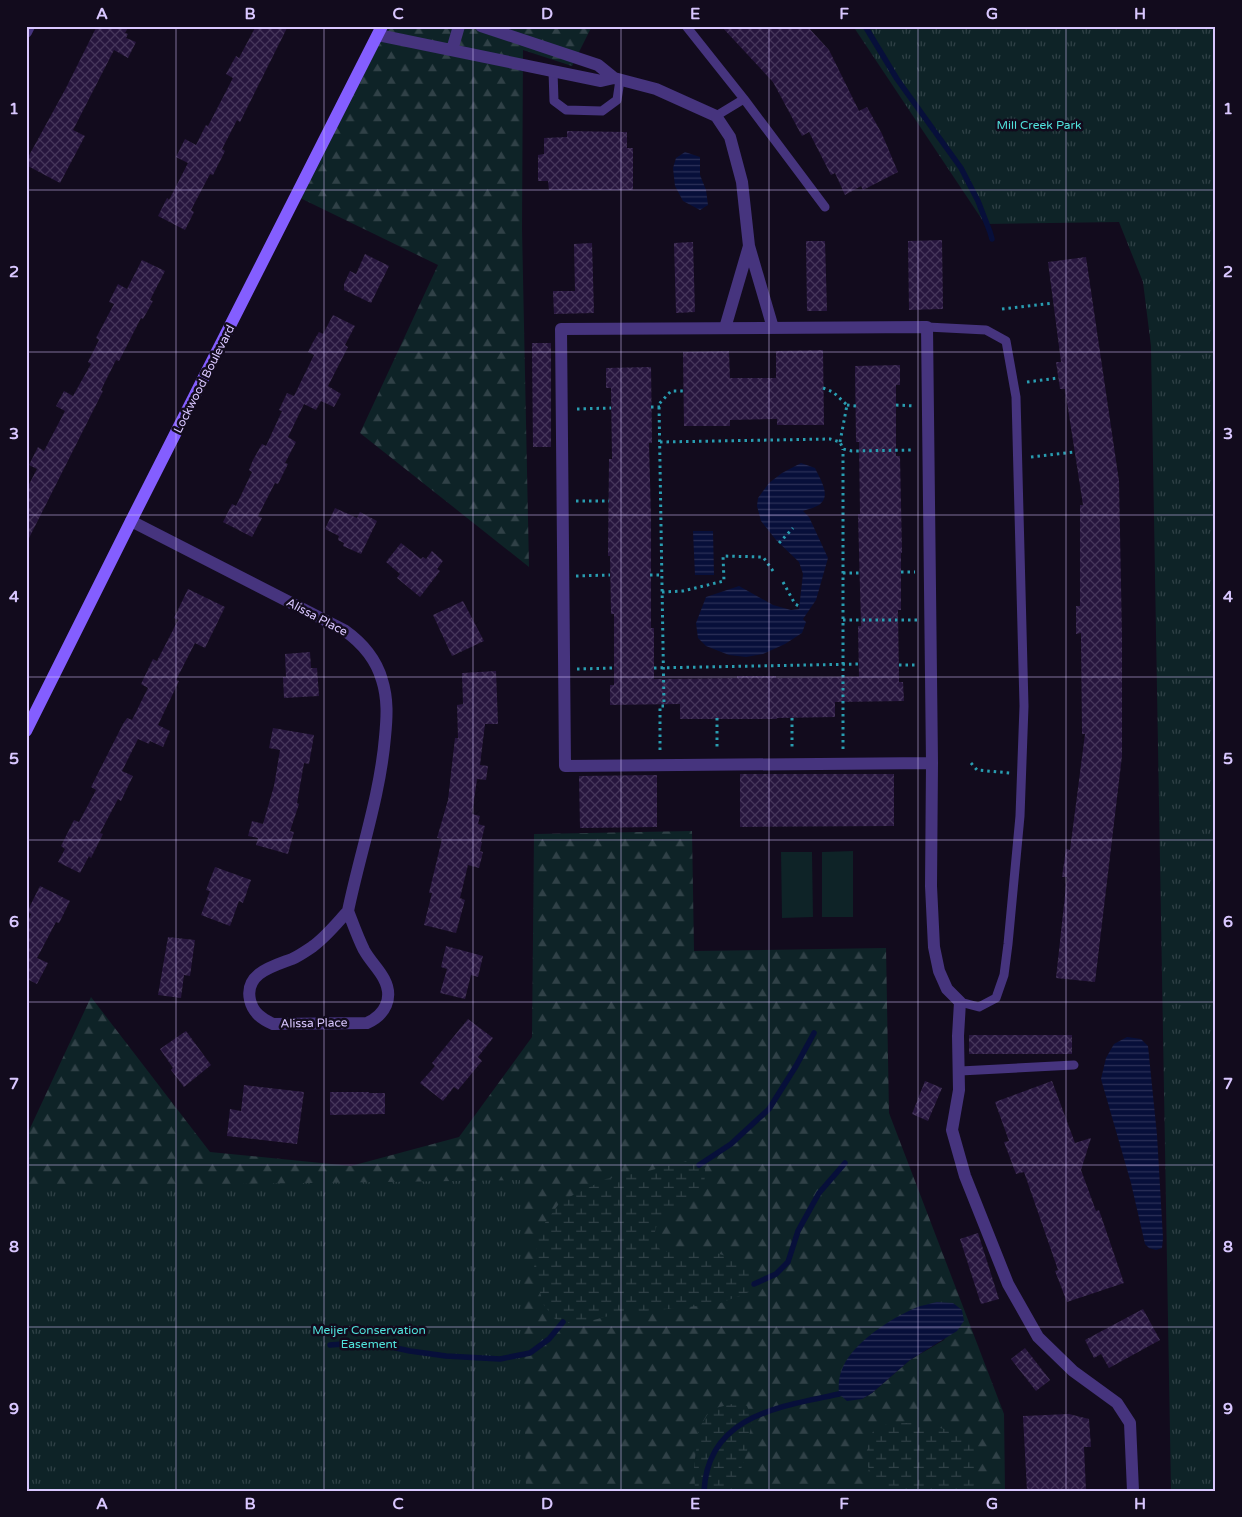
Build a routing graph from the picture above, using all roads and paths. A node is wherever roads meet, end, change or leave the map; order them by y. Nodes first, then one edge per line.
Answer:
1 (29, 26) edge
2 (459, 26) edge
3 (481, 26) edge
4 (686, 26) edge
5 (380, 31) edge
6 (26, 32) edge
7 (452, 50) junction
8 (553, 71) junction
9 (617, 79) junction
10 (744, 99) junction
11 (716, 116) junction
12 (825, 207) dead end
13 (749, 246) junction
14 (1054, 303) dead end
15 (1002, 309) dead end
16 (927, 327) junction
17 (724, 328) junction
18 (773, 328) junction
19 (1058, 378) dead end
20 (1014, 383) junction
21 (823, 388) dead end
22 (683, 391) dead end
23 (847, 405) junction
24 (856, 406) dead end
25 (651, 407) dead end
26 (660, 407) junction
27 (611, 408) dead end
28 (562, 409) junction
29 (660, 442) junction
30 (840, 442) junction
31 (843, 449) junction
32 (928, 450) junction
33 (1075, 452) dead end
34 (1018, 459) junction
35 (562, 501) junction
36 (609, 501) dead end
37 (131, 521) junction
38 (794, 528) dead end
39 (779, 543) dead end
40 (773, 571) dead end
41 (843, 573) junction
42 (861, 573) dead end
43 (610, 575) dead end
44 (650, 575) dead end
45 (662, 575) junction
46 (563, 576) junction
47 (783, 582) dead end
48 (662, 592) junction
49 (800, 606) dead end
50 (843, 620) junction
51 (930, 620) junction
52 (843, 664) junction
53 (859, 664) dead end
54 (663, 667) junction
55 (614, 668) dead end
56 (654, 668) dead end
57 (564, 669) junction
58 (716, 718) dead end
59 (792, 718) dead end
60 (26, 732) edge
61 (971, 763) dead end
62 (843, 764) junction
63 (932, 764) junction
64 (717, 765) junction
65 (792, 765) junction
66 (660, 766) junction
67 (1022, 774) junction
68 (348, 911) junction
69 (960, 1002) junction
70 (1074, 1065) dead end
71 (960, 1070) junction
72 (1133, 1491) edge

1 - 6 street
2 - 7 street
3 - 9 street
4 - 10 lane
5 - 7 street
5 - 37 main road, Lockwood Boulevard
7 - 8 street
8 - 9 street
8 - 9 lane
9 - 11 street
10 - 11 lane
10 - 12 lane
11 - 13 street
13 - 17 street
13 - 18 street
14 - 15 path
16 - 18 street
16 - 20 lane
16 - 32 street
17 - 18 street
17 - 28 street
19 - 20 path
20 - 34 lane
21 - 23 path
22 - 26 path
23 - 24 path
23 - 30 path
25 - 26 path
26 - 29 path
27 - 28 path
28 - 35 street
29 - 30 path
29 - 45 path
30 - 31 path
31 - 32 path
31 - 41 path
32 - 51 street
33 - 34 path
34 - 67 lane
35 - 36 path
35 - 46 street
37 - 60 main road, Lockwood Boulevard
37 - 68 street, Alissa Place
38 - 39 path
40 - 48 path
41 - 42 path
41 - 50 path
43 - 46 path
44 - 45 path
45 - 48 path
46 - 57 street
47 - 49 path
48 - 54 path
50 - 51 path
50 - 52 path
51 - 63 street
52 - 53 path
52 - 54 path
52 - 62 path
54 - 56 path
54 - 66 path
55 - 57 path
57 - 66 street
58 - 64 path
59 - 65 path
61 - 67 path
62 - 63 street
62 - 65 street
63 - 69 street
64 - 65 street
64 - 66 street
67 - 69 lane
68 - 68 street, Alissa Place
69 - 71 street
70 - 71 lane
71 - 72 street

